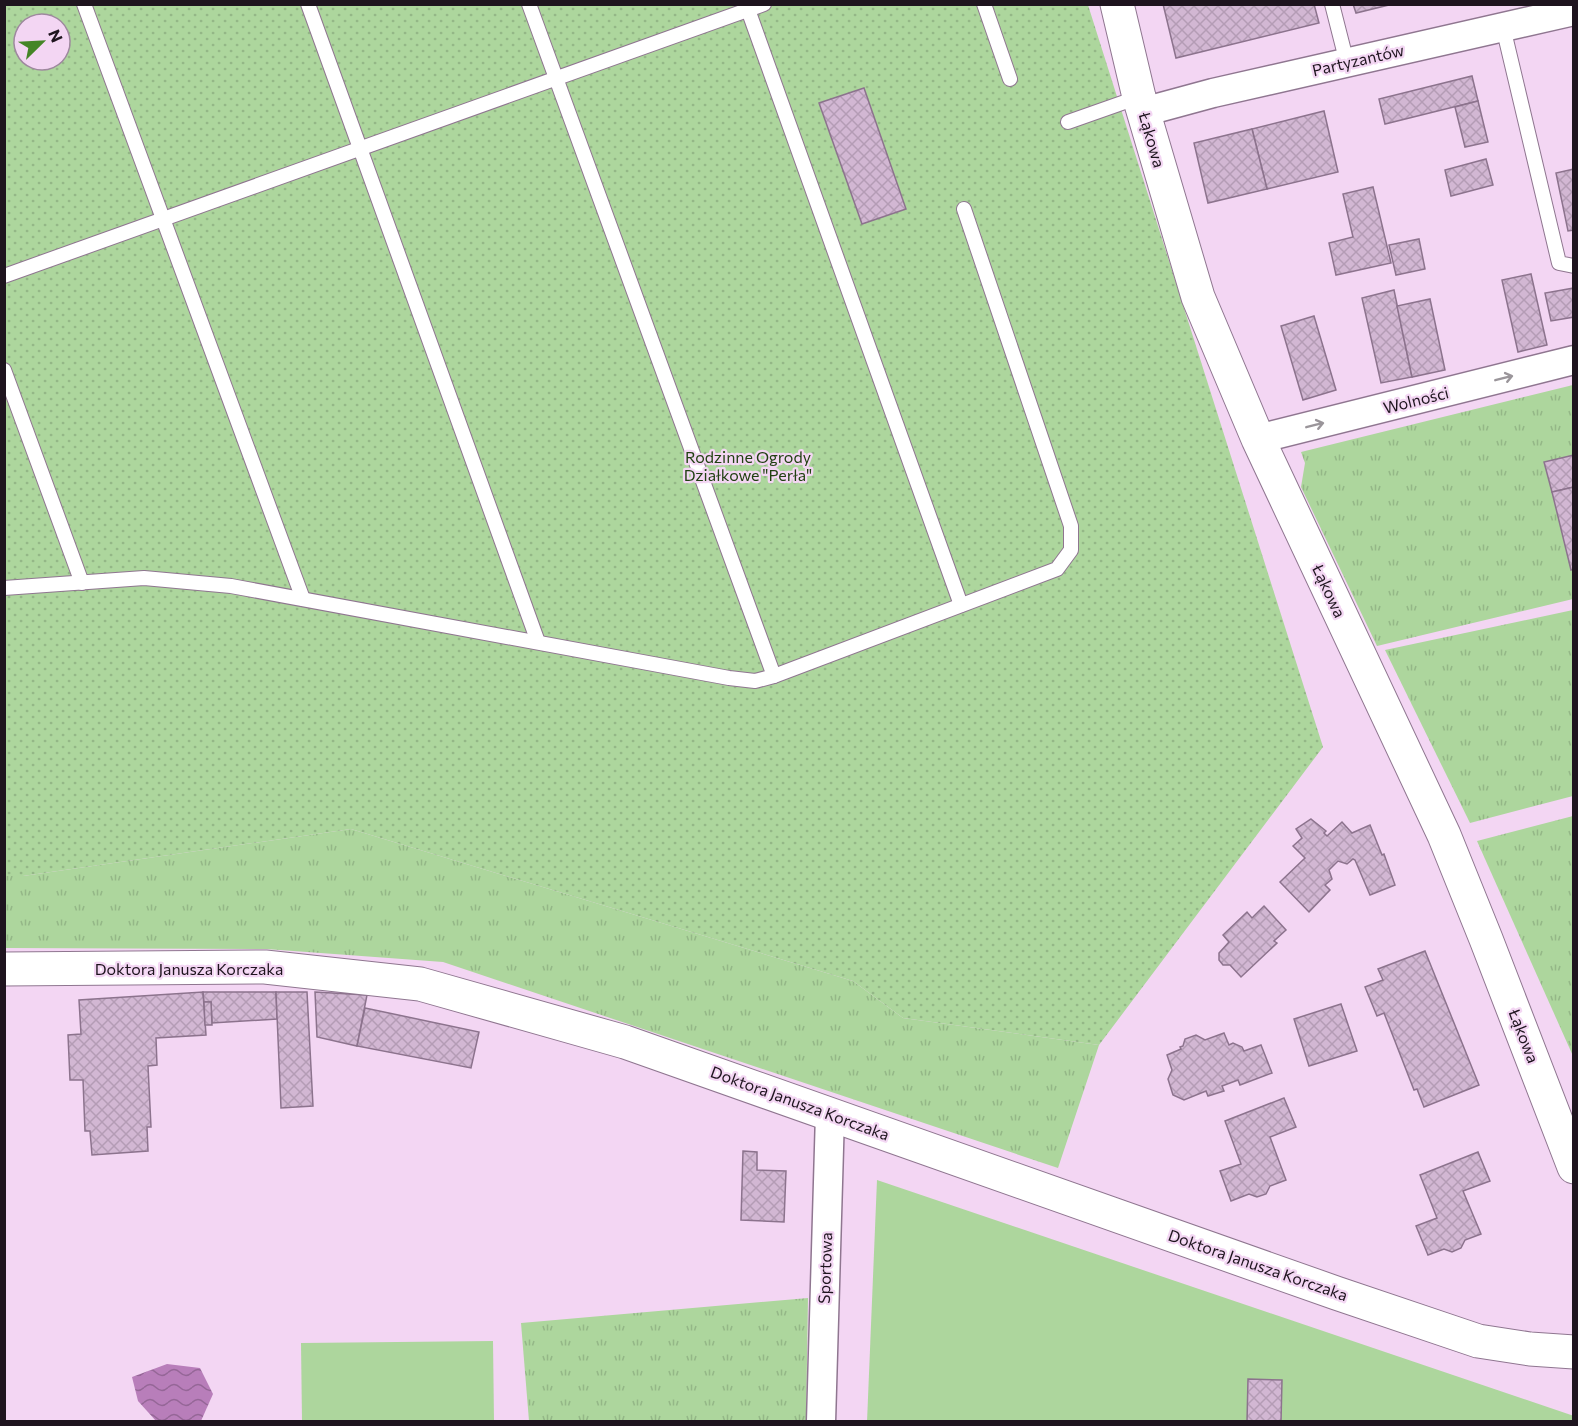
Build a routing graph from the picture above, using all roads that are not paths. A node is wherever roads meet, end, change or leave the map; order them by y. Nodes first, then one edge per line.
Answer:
1 (84, 4) edge
2 (308, 4) edge
3 (529, 4) edge
4 (764, 4) edge
5 (984, 4) edge
6 (1117, 4) edge
7 (1332, 4) edge
8 (747, 7) edge
9 (1574, 11) edge
10 (1539, 12) edge
11 (1503, 27) junction
12 (1347, 63) junction
13 (1010, 79) dead end
14 (556, 80) junction
15 (1141, 104) junction
16 (1068, 122) dead end
17 (360, 150) junction
18 (964, 209) dead end
19 (164, 220) junction
20 (1574, 266) edge
21 (4, 276) edge
22 (1574, 360) edge
23 (4, 370) edge
24 (1258, 439) junction
25 (82, 583) junction
26 (4, 588) edge
27 (303, 599) junction
28 (961, 605) junction
29 (537, 642) junction
30 (774, 676) junction
31 (4, 969) edge
32 (830, 1114) junction
33 (1574, 1167) edge
34 (1574, 1352) edge
35 (821, 1422) edge

1 - 19 lane
2 - 17 lane
3 - 14 lane
4 - 8 lane
5 - 13 lane
6 - 15 street, Łąkowa
7 - 12 lane
8 - 14 lane
8 - 28 lane
9 - 10 street, Partyzantów
10 - 11 street, Partyzantów
11 - 12 street, Partyzantów
11 - 20 lane
12 - 15 street, Partyzantów
14 - 17 lane
14 - 30 lane
15 - 16 lane
15 - 24 street, Łąkowa
17 - 19 lane
17 - 29 lane
18 - 28 lane
19 - 21 lane
19 - 27 lane
24 -> 22 street, Wolności
23 - 25 lane
24 - 33 street, Łąkowa
25 - 26 lane
25 - 27 lane
27 - 29 lane
28 - 30 lane
29 - 30 lane
31 - 32 street, Doktora Janusza Korczaka
32 - 34 street, Doktora Janusza Korczaka
32 - 35 street, Sportowa

